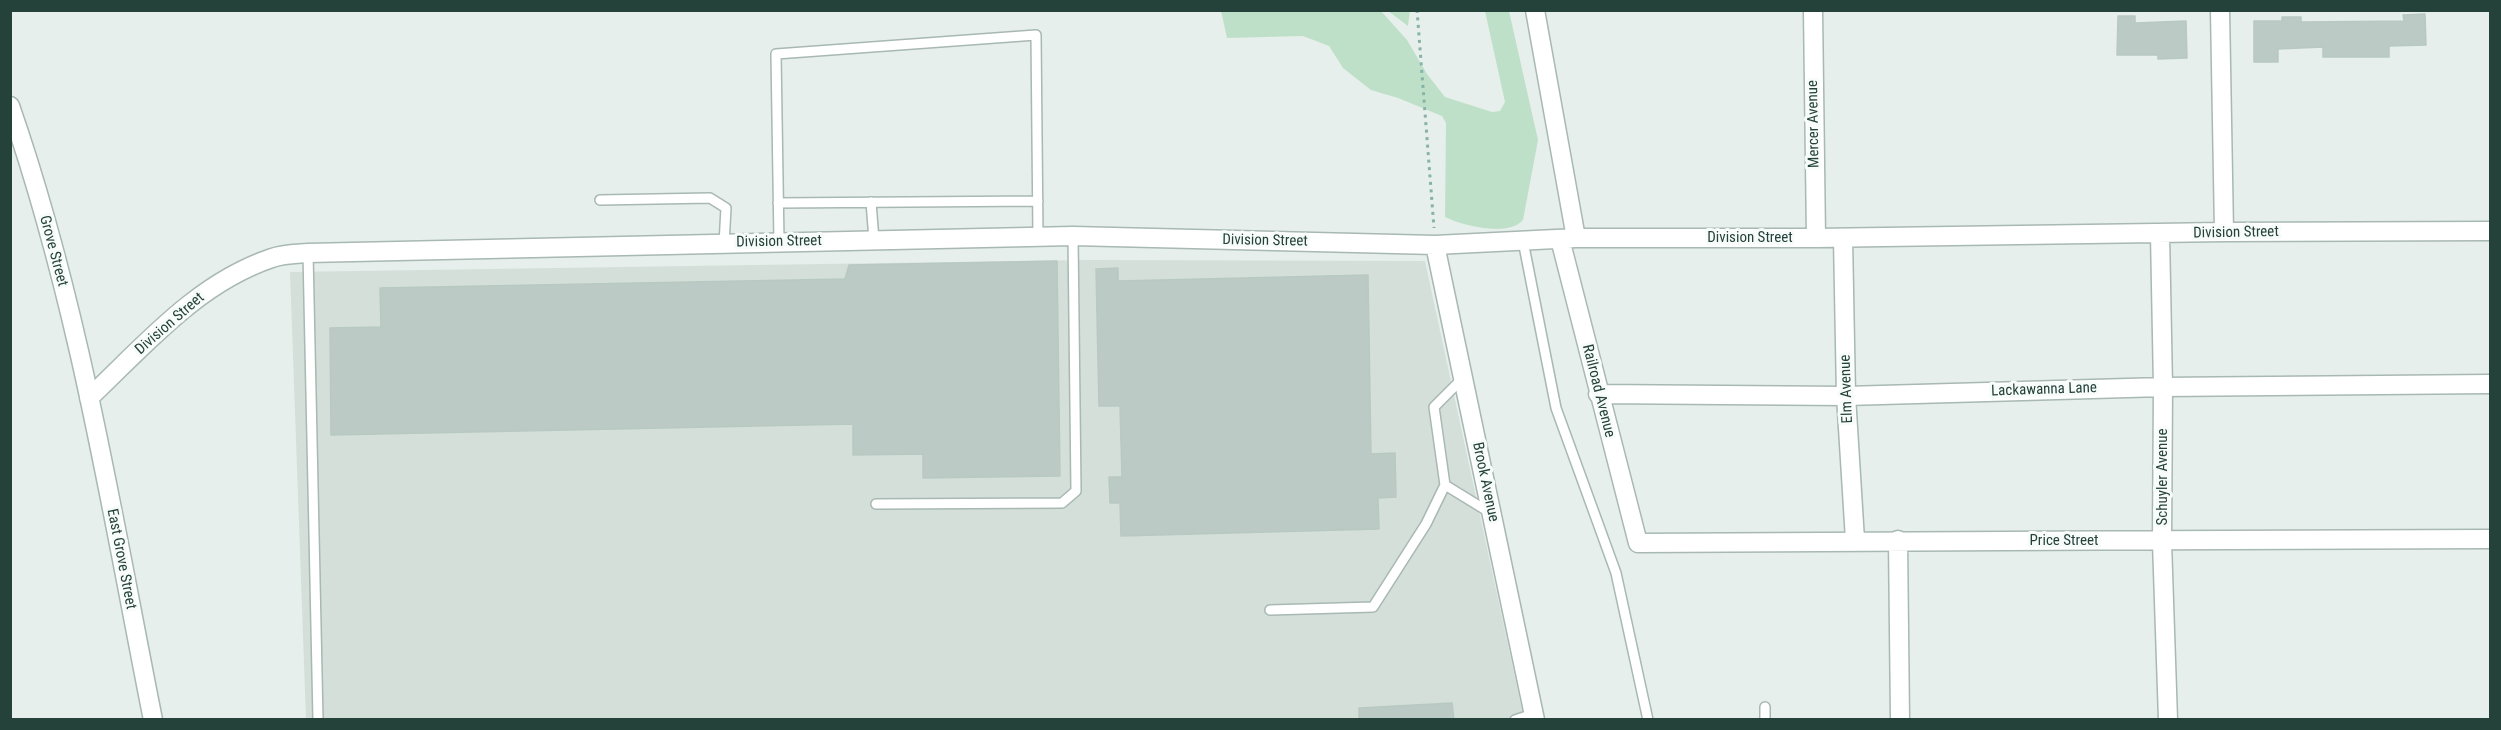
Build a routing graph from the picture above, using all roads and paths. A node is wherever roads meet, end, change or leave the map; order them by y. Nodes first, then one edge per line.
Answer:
1 (1417, 10) edge
2 (1535, 10) edge
3 (1813, 10) edge
4 (2220, 10) edge
5 (10, 106) edge
6 (15, 133) edge
7 (600, 200) dead end
8 (1038, 201) junction
9 (871, 202) junction
10 (778, 203) junction
11 (2490, 231) edge
12 (2224, 232) junction
13 (2160, 234) junction
14 (1073, 236) junction
15 (1038, 237) junction
16 (1816, 238) junction
17 (1843, 238) junction
18 (1568, 239) junction
19 (873, 240) junction
20 (1523, 241) junction
21 (779, 242) junction
22 (724, 244) junction
23 (1435, 245) junction
24 (308, 252) junction
25 (1463, 378) junction
26 (2490, 384) edge
27 (2163, 387) junction
28 (1598, 394) junction
29 (1846, 396) junction
30 (89, 398) junction
31 (1445, 485) junction
32 (876, 504) dead end
33 (1491, 513) junction
34 (2490, 539) edge
35 (1855, 540) junction
36 (1898, 540) junction
37 (2162, 542) junction
38 (1638, 543) joint
39 (1270, 610) dead end
40 (1765, 707) dead end
41 (1534, 717) edge
42 (153, 720) edge
43 (318, 720) edge
44 (1515, 720) edge
45 (1648, 720) edge
46 (1765, 720) edge
47 (1900, 720) edge
48 (2168, 720) edge

1 - 23 path
2 - 18 street, Railroad Avenue
3 - 16 street, Mercer Avenue
4 - 12 street
5 - 6 street, Grove Street
6 - 30 street, Grove Street
7 - 22 lane
8 - 9 lane
8 - 10 lane
8 - 15 lane
9 - 10 lane
9 - 19 lane
10 - 21 lane
11 - 12 street, Division Street
12 - 13 street, Division Street
13 - 17 street, Division Street
13 - 27 street, Schuyler Avenue
14 - 15 street, Division Street
14 - 23 street, Division Street
14 - 32 lane
15 - 19 street, Division Street
16 - 17 street, Division Street
16 - 18 street, Division Street
17 - 29 street, Elm Avenue
18 - 20 street, Division Street
18 - 28 street, Railroad Avenue
19 - 21 street, Division Street
20 - 23 street, Division Street
20 - 45 lane
21 - 22 street, Division Street
22 - 24 street, Division Street
23 - 25 street, Brook Avenue
24 - 30 street, Division Street
24 - 43 lane
25 - 31 lane
25 - 33 street, Brook Avenue
26 - 27 street, Lackawanna Lane
27 - 29 street, Lackawanna Lane
27 - 37 street, Schuyler Avenue
28 - 29 street, Lackawanna Lane
28 - 38 street, Railroad Avenue
29 - 35 street, Elm Avenue
30 - 42 street, East Grove Street
31 - 33 lane
31 - 39 lane
33 - 41 street, Brook Avenue
34 - 37 street, Price Street
35 - 36 street, Price Street
35 - 38 street, Price Street
36 - 37 street, Price Street
36 - 47 street
37 - 48 street, Schuyler Avenue
40 - 46 lane
41 - 44 lane

